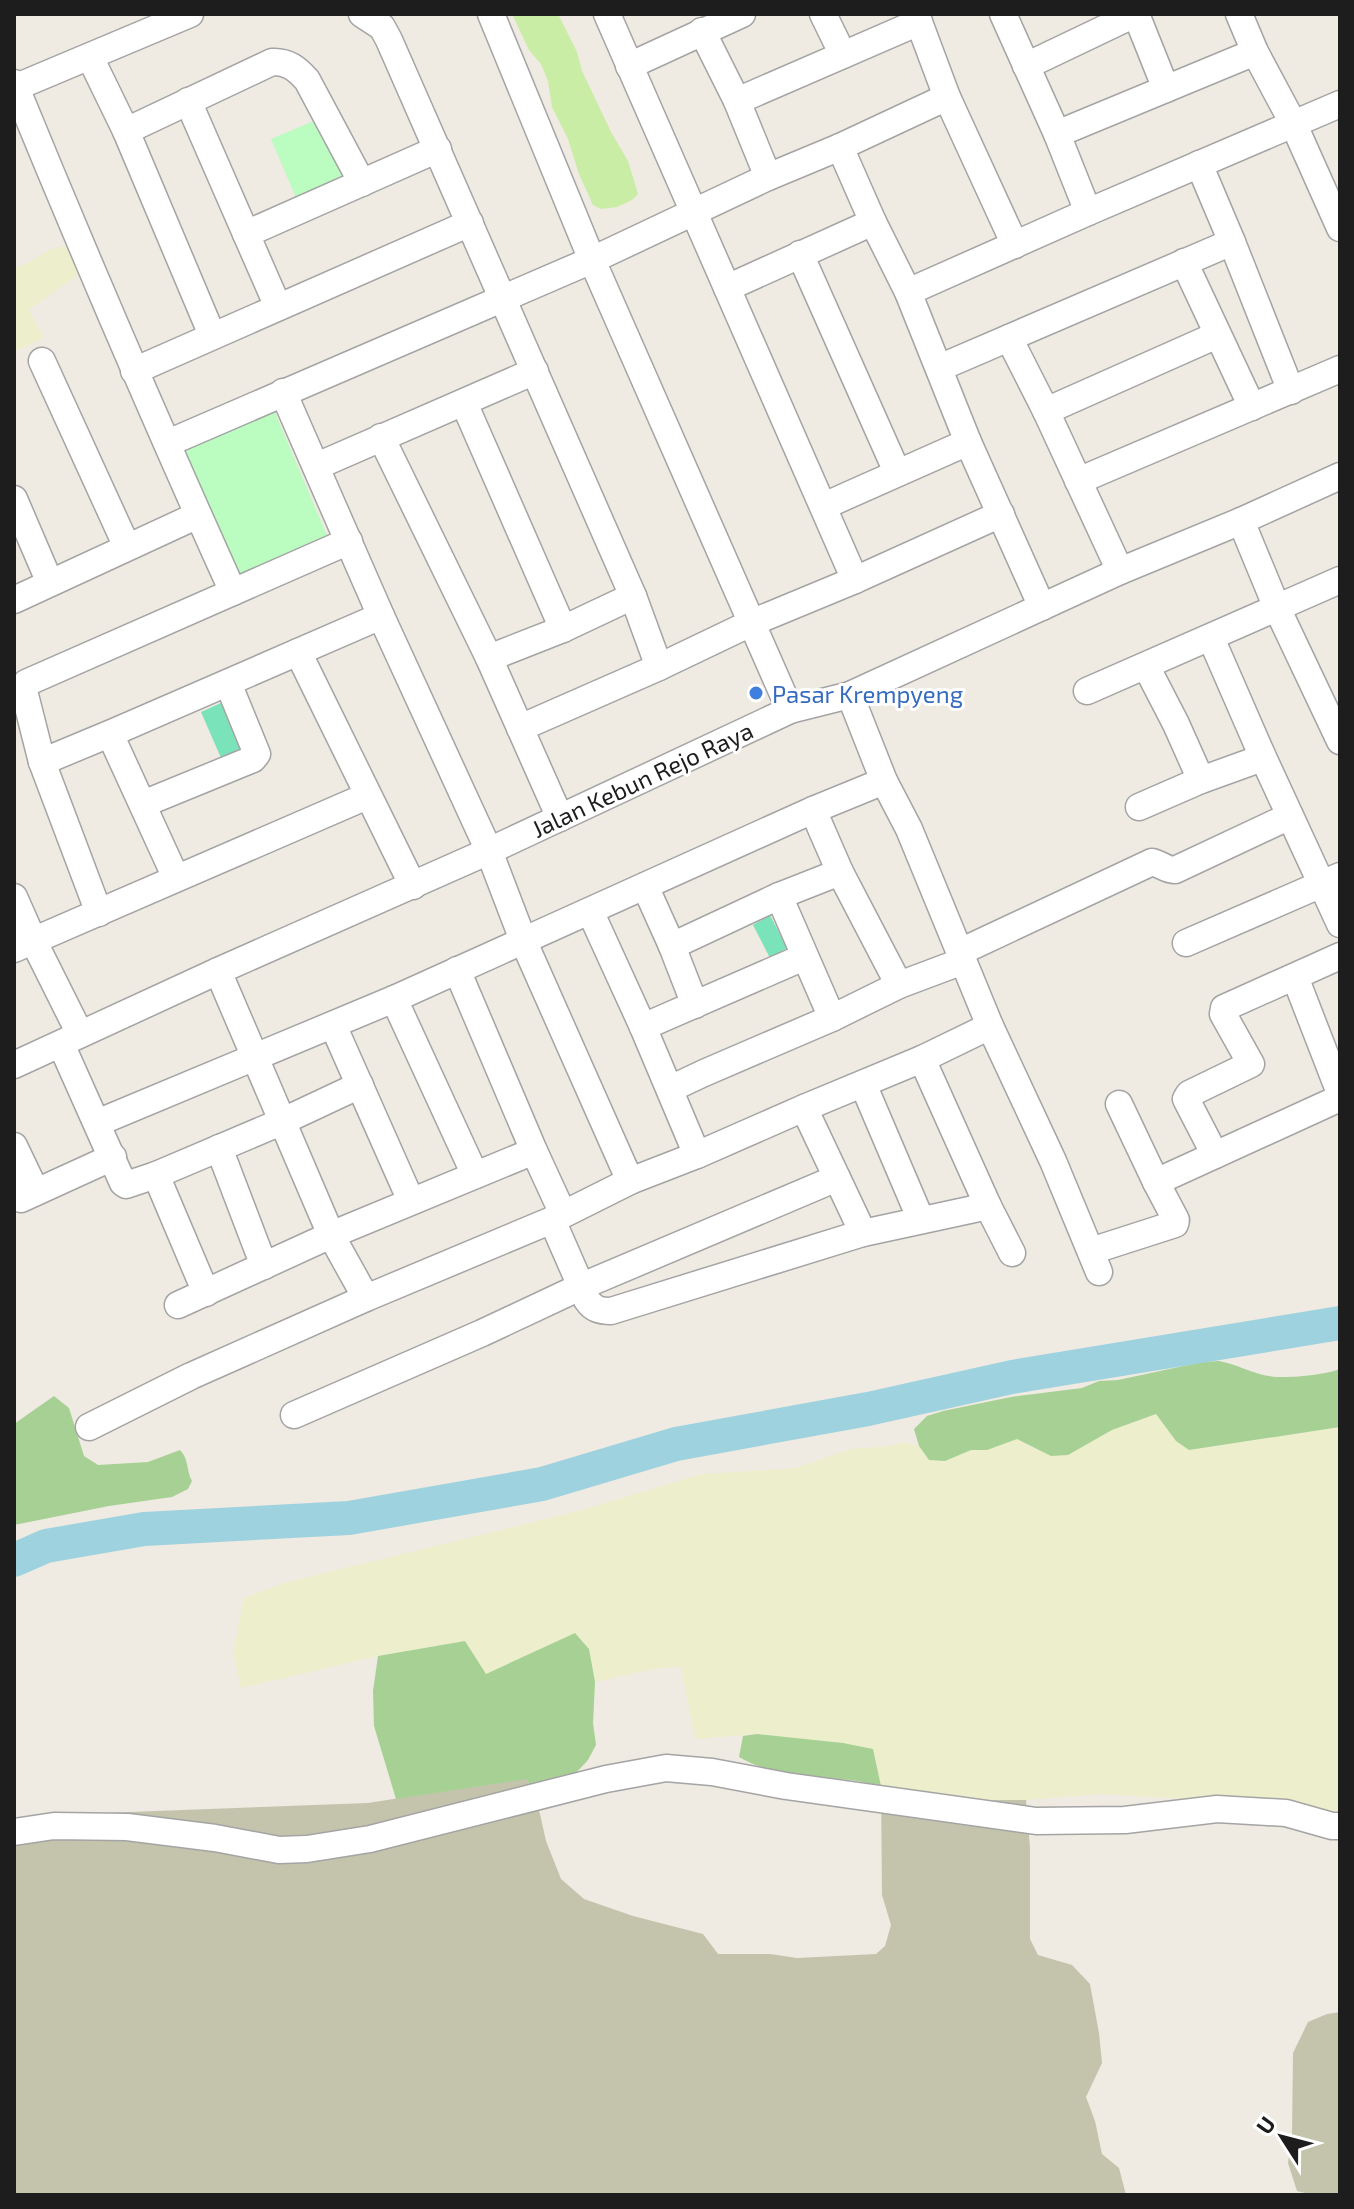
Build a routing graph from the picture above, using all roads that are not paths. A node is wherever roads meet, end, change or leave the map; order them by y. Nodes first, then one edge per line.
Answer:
1 (190, 14) edge
2 (362, 14) edge
3 (491, 14) edge
4 (607, 14) edge
5 (742, 14) edge
6 (823, 14) edge
7 (1003, 14) edge
8 (1135, 14) edge
9 (1239, 14) edge
10 (918, 18) edge
11 (702, 31) junction
12 (1255, 52) junction
13 (843, 55) junction
14 (90, 57) junction
15 (629, 66) junction
16 (1026, 66) junction
17 (15, 86) edge
18 (1166, 89) junction
19 (947, 97) junction
20 (188, 101) junction
21 (737, 101) junction
22 (1340, 104) edge
23 (1294, 125) junction
24 (126, 131) junction
25 (1057, 134) junction
26 (840, 147) junction
27 (438, 149) junction
28 (1199, 164) junction
29 (768, 177) junction
30 (362, 183) junction
31 (693, 212) junction
32 (1088, 212) junction
33 (873, 222) junction
34 (470, 223) junction
35 (1340, 228) edge
36 (246, 234) junction
37 (1232, 242) junction
38 (1015, 245) junction
39 (800, 254) junction
40 (592, 260) junction
41 (1184, 262) junction
42 (727, 288) junction
43 (908, 292) junction
44 (504, 297) junction
45 (278, 307) junction
46 (212, 335) junction
47 (1217, 335) junction
48 (1009, 338) junction
49 (42, 361) dead end
50 (939, 368) junction
51 (1340, 369) edge
52 (134, 371) junction
53 (535, 371) junction
54 (1291, 391) junction
55 (283, 392) junction
56 (464, 403) junction
57 (1252, 407) junction
58 (1046, 411) junction
59 (381, 437) junction
60 (968, 442) junction
61 (168, 443) junction
62 (317, 466) junction
63 (897, 472) junction
64 (1340, 476) edge
65 (1078, 481) junction
66 (14, 499) edge
67 (824, 506) junction
68 (1001, 514) junction
69 (198, 515) junction
70 (1241, 521) junction
71 (349, 541) junction
72 (127, 547) junction
73 (1120, 571) junction
74 (855, 580) junction
75 (1340, 580) edge
76 (50, 583) junction
77 (233, 592) junction
78 (633, 596) junction
79 (14, 600) edge
80 (1042, 607) junction
81 (1277, 608) junction
82 (381, 616) junction
83 (751, 623) junction
84 (563, 629) junction
85 (1211, 638) junction
86 (298, 652) junction
87 (489, 658) junction
88 (1146, 666) junction
89 (659, 667) junction
90 (228, 683) junction
91 (1087, 691) dead end
92 (850, 695) junction
93 (790, 710) junction
94 (520, 728) junction
95 (110, 734) junction
96 (1339, 735) edge
97 (1262, 755) junction
98 (42, 762) junction
99 (1201, 780) junction
100 (884, 781) junction
101 (367, 796) junction
102 (143, 804) junction
103 (1139, 807) dead end
104 (813, 810) junction
105 (1290, 816) junction
106 (560, 818) junction
107 (489, 851) junction
108 (840, 872) junction
109 (176, 878) junction
110 (1330, 880) edge
111 (413, 886) junction
112 (645, 886) junction
113 (779, 896) junction
114 (14, 897) edge
115 (590, 911) junction
116 (99, 913) junction
117 (1340, 924) edge
118 (523, 940) junction
119 (1186, 943) dead end
120 (23, 945) edge
121 (672, 946) junction
122 (1340, 956) edge
123 (804, 957) junction
124 (962, 957) junction
125 (457, 970) junction
126 (218, 971) junction
127 (1295, 977) junction
128 (899, 985) junction
129 (394, 999) junction
130 (695, 1005) junction
131 (832, 1018) junction
132 (333, 1025) junction
133 (990, 1026) junction
134 (643, 1027) junction
135 (70, 1039) junction
136 (256, 1057) junction
137 (922, 1059) junction
138 (14, 1065) edge
139 (863, 1084) junction
140 (360, 1085) junction
141 (670, 1089) junction
142 (1340, 1096) edge
143 (1119, 1104) dead end
144 (804, 1108) junction
145 (281, 1122) junction
146 (97, 1123) junction
147 (14, 1146) edge
148 (219, 1148) junction
149 (534, 1151) junction
150 (697, 1155) junction
151 (1215, 1155) junction
152 (113, 1157) junction
153 (156, 1175) junction
154 (475, 1175) junction
155 (837, 1178) junction
156 (630, 1181) junction
157 (1156, 1182) junction
158 (25, 1192) edge
159 (411, 1201) junction
160 (988, 1206) junction
161 (558, 1217) junction
162 (921, 1220) junction
163 (863, 1233) junction
164 (331, 1235) junction
165 (1012, 1253) dead end
166 (264, 1266) junction
167 (580, 1287) junction
168 (206, 1293) junction
169 (366, 1298) junction
170 (178, 1305) dead end
171 (294, 1415) dead end
172 (89, 1427) dead end
173 (1340, 1826) edge
174 (14, 1832) edge

1 - 14 street
2 - 27 street
3 - 40 street
4 - 15 street
5 - 11 street
6 - 13 street
7 - 16 street
8 - 16 street
8 - 18 street
9 - 12 street
10 - 13 street
10 - 19 street
11 - 15 street
11 - 21 street
12 - 18 street
12 - 23 street
13 - 21 street
14 - 17 street
14 - 24 street
15 - 31 street
16 - 25 street
17 - 52 street
18 - 25 street
19 - 26 street
19 - 38 street
20 - 24 street
20 - 30 street
20 - 36 street
21 - 29 street
22 - 23 street
23 - 28 street
23 - 35 street
24 - 46 street
25 - 32 street
26 - 29 street
26 - 33 street
27 - 30 street
27 - 34 street
28 - 32 street
28 - 37 street
29 - 31 street
30 - 36 street
31 - 40 street
31 - 42 street
32 - 38 street
33 - 39 street
33 - 43 street
34 - 44 street
34 - 45 street
36 - 45 street
37 - 41 street
37 - 54 street
38 - 43 street
39 - 42 street
39 - 63 street
40 - 44 street
40 - 83 street
41 - 47 street
41 - 48 street
42 - 67 street
43 - 50 street
44 - 53 street
44 - 55 street
45 - 46 street
46 - 52 street
47 - 57 street
47 - 58 street
48 - 50 street
48 - 58 street
49 - 72 street
50 - 60 street
51 - 54 street
52 - 61 street
53 - 56 street
53 - 78 street
54 - 57 street
55 - 61 street
55 - 62 street
56 - 59 street
56 - 84 street
57 - 65 street
58 - 65 street
59 - 62 street
59 - 87 street
60 - 63 street
60 - 68 street
61 - 69 street
62 - 71 street
63 - 67 street
64 - 70 street, Jalan Kebun Rejo Raya
65 - 73 street
66 - 76 street
67 - 74 street
68 - 74 street
68 - 80 street
69 - 72 street
69 - 77 street
70 - 73 street, Jalan Kebun Rejo Raya
70 - 81 street
71 - 77 street
71 - 82 street
72 - 76 street
73 - 80 street, Jalan Kebun Rejo Raya
74 - 83 street
75 - 81 street
76 - 79 street
77 - 98 street
78 - 84 street
78 - 89 street
80 - 92 street, Jalan Kebun Rejo Raya
81 - 85 street
81 - 96 street
82 - 86 street
82 - 107 street
83 - 89 street
83 - 93 street
84 - 87 street
85 - 88 street
85 - 97 street
86 - 90 street
86 - 101 street
87 - 94 street
88 - 91 street
88 - 99 street
89 - 94 street
90 - 95 street
90 - 102 street
92 - 93 street, Jalan Kebun Rejo Raya
92 - 100 street
93 - 106 street, Jalan Kebun Rejo Raya
94 - 106 street
95 - 98 street
95 - 102 street
97 - 99 street
97 - 105 street
98 - 116 street
99 - 103 street
100 - 104 street
100 - 124 street
101 - 109 street
101 - 111 street
102 - 109 street
104 - 108 street
104 - 112 street
105 - 110 street
105 - 124 street
106 - 107 street, Jalan Kebun Rejo Raya
107 - 111 street, Jalan Kebun Rejo Raya
107 - 118 street
108 - 113 street
108 - 128 street
109 - 116 street
110 - 117 street
110 - 119 street
111 - 126 street, Jalan Kebun Rejo Raya
112 - 115 street
112 - 121 street
113 - 121 street
113 - 123 street
114 - 120 street
115 - 118 street
115 - 134 street
116 - 120 street
118 - 125 street
118 - 156 street
120 - 135 street
121 - 130 street
122 - 127 street
123 - 130 street
123 - 131 street
124 - 128 street
124 - 133 street
125 - 129 street
125 - 149 street
126 - 135 street, Jalan Kebun Rejo Raya
126 - 136 street
127 - 142 street
127 - 151 street
128 - 131 street
129 - 132 street
129 - 154 street
130 - 134 street
131 - 141 street
132 - 136 street
132 - 140 street
133 - 137 street
133 - 157 street
134 - 141 street
135 - 138 street, Jalan Kebun Rejo Raya
135 - 146 street
136 - 145 street
136 - 146 street
137 - 139 street
137 - 160 street
139 - 144 street
139 - 162 street
140 - 145 street
140 - 159 street
141 - 150 street
142 - 151 street
143 - 157 street
144 - 150 street
144 - 155 street
145 - 148 street
145 - 164 street
146 - 152 street
147 - 158 street
148 - 153 street
148 - 166 street
149 - 154 street
149 - 161 street
150 - 156 street
151 - 157 street
152 - 153 street
152 - 158 street
153 - 168 street
154 - 159 street
155 - 163 street
155 - 167 street
156 - 161 street
159 - 164 street
160 - 162 street
160 - 165 street
161 - 167 street
161 - 169 street
162 - 163 street
163 - 167 street
164 - 166 street
164 - 169 street
166 - 168 street
167 - 171 street
168 - 170 street
169 - 172 street
173 - 174 street

